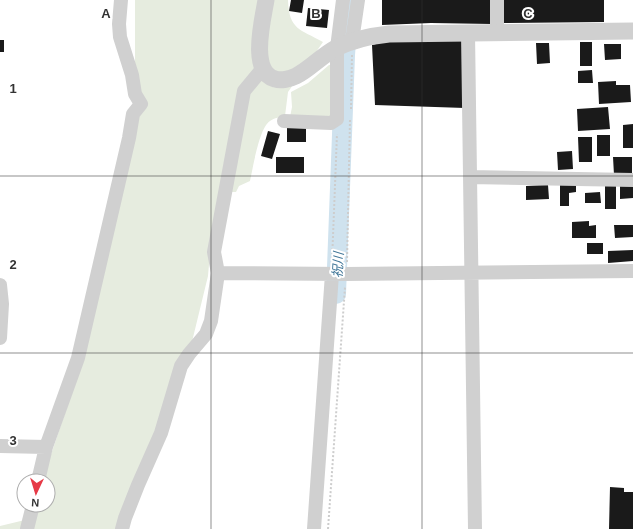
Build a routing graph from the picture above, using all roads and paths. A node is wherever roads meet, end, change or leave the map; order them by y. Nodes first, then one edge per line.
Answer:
1 (121, 0) edge
2 (266, 0) edge
3 (343, 0) edge
4 (358, 0) edge
5 (497, 0) edge
6 (633, 31) edge
7 (497, 32) junction
8 (468, 33) junction
9 (346, 44) junction
10 (263, 68) junction
11 (337, 119) junction
12 (284, 122) dead end
13 (470, 177) junction
14 (633, 180) edge
15 (633, 271) edge
16 (218, 273) junction
17 (472, 273) junction
18 (337, 274) junction
19 (0, 285) edge
20 (0, 338) edge
21 (0, 446) edge
22 (46, 447) junction
23 (40, 473) edge
24 (31, 513) edge
25 (27, 529) edge
26 (122, 529) edge
27 (314, 529) edge
28 (475, 529) edge

1 - 22 street
2 - 10 street
3 - 9 street
4 - 9 street
5 - 7 street
6 - 7 street
7 - 8 street
8 - 9 street
8 - 13 street
9 - 10 street
9 - 11 street
10 - 16 street
11 - 12 street
11 - 18 path
13 - 14 street
13 - 17 street
15 - 17 street
16 - 18 street
16 - 26 street
17 - 18 street
17 - 28 street
18 - 27 street
19 - 20 street
21 - 22 street
22 - 23 street
24 - 25 street

